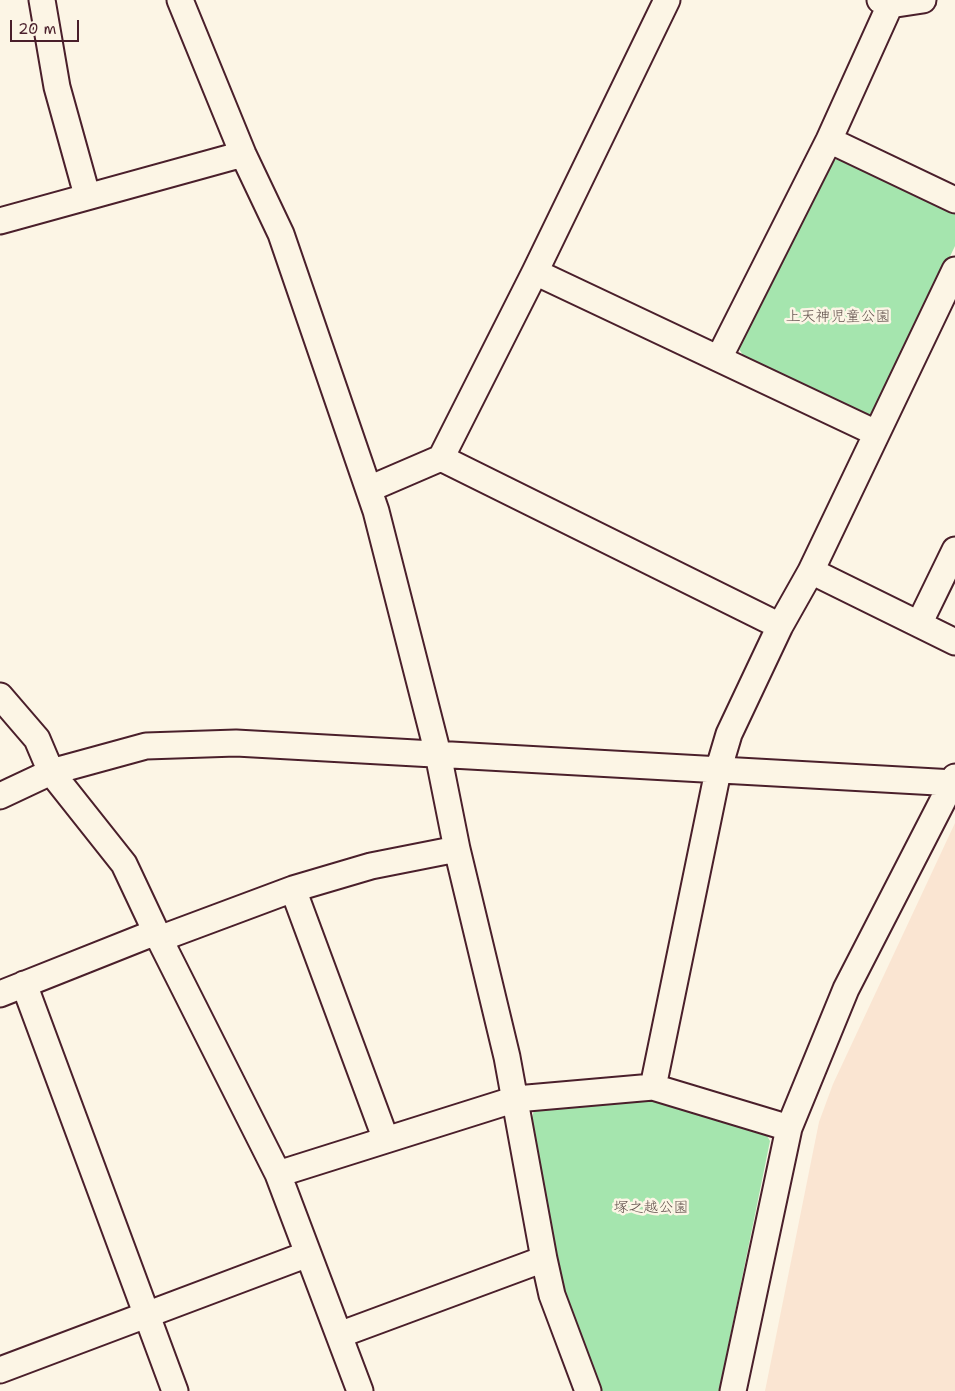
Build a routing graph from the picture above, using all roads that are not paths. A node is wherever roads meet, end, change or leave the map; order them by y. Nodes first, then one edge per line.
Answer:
1 (42, 0) edge
2 (180, 0) edge
3 (667, 0) edge
4 (923, 0) edge
5 (885, 3) edge
6 (829, 140) junction
7 (243, 154) junction
8 (87, 195) junction
9 (955, 200) edge
10 (0, 221) edge
11 (955, 270) edge
12 (535, 272) junction
13 (719, 358) junction
14 (876, 433) junction
15 (441, 458) junction
16 (369, 489) junction
17 (955, 550) edge
18 (811, 571) junction
19 (919, 624) junction
20 (780, 626) junction
21 (955, 642) edge
22 (0, 696) edge
23 (438, 754) junction
24 (718, 770) junction
25 (51, 772) junction
26 (954, 781) edge
27 (0, 796) edge
28 (457, 848) junction
29 (293, 889) junction
30 (157, 935) junction
31 (24, 984) junction
32 (0, 994) edge
33 (653, 1087) junction
34 (516, 1099) junction
35 (789, 1128) junction
36 (386, 1140) junction
37 (278, 1174) junction
38 (308, 1254) junction
39 (544, 1259) junction
40 (146, 1315) junction
41 (339, 1335) junction
42 (0, 1370) edge
43 (175, 1391) edge
44 (360, 1391) edge
45 (588, 1391) edge
46 (733, 1391) edge

1 - 8 street
2 - 7 street
3 - 12 street
4 - 5 street
5 - 6 street
6 - 9 street
6 - 13 street
7 - 8 street
7 - 16 street
8 - 10 street
11 - 14 street
12 - 13 street
12 - 15 street
13 - 14 street
14 - 18 street
15 - 16 street
15 - 20 street
16 - 23 street
17 - 19 street
18 - 19 street
18 - 20 street
19 - 21 street
20 - 24 street
22 - 25 street
23 - 24 street
23 - 25 street
23 - 28 street
24 - 26 street
24 - 33 street
25 - 27 street
25 - 30 street
26 - 35 street
28 - 29 street
28 - 34 street
29 - 30 street
29 - 36 street
30 - 31 street
30 - 37 street
31 - 32 street
31 - 40 street
33 - 34 street
33 - 35 street
34 - 36 street
34 - 39 street
35 - 46 street
36 - 37 street
37 - 38 street
38 - 40 street
38 - 41 street
39 - 41 street
39 - 45 street
40 - 42 street
40 - 43 street
41 - 44 street

